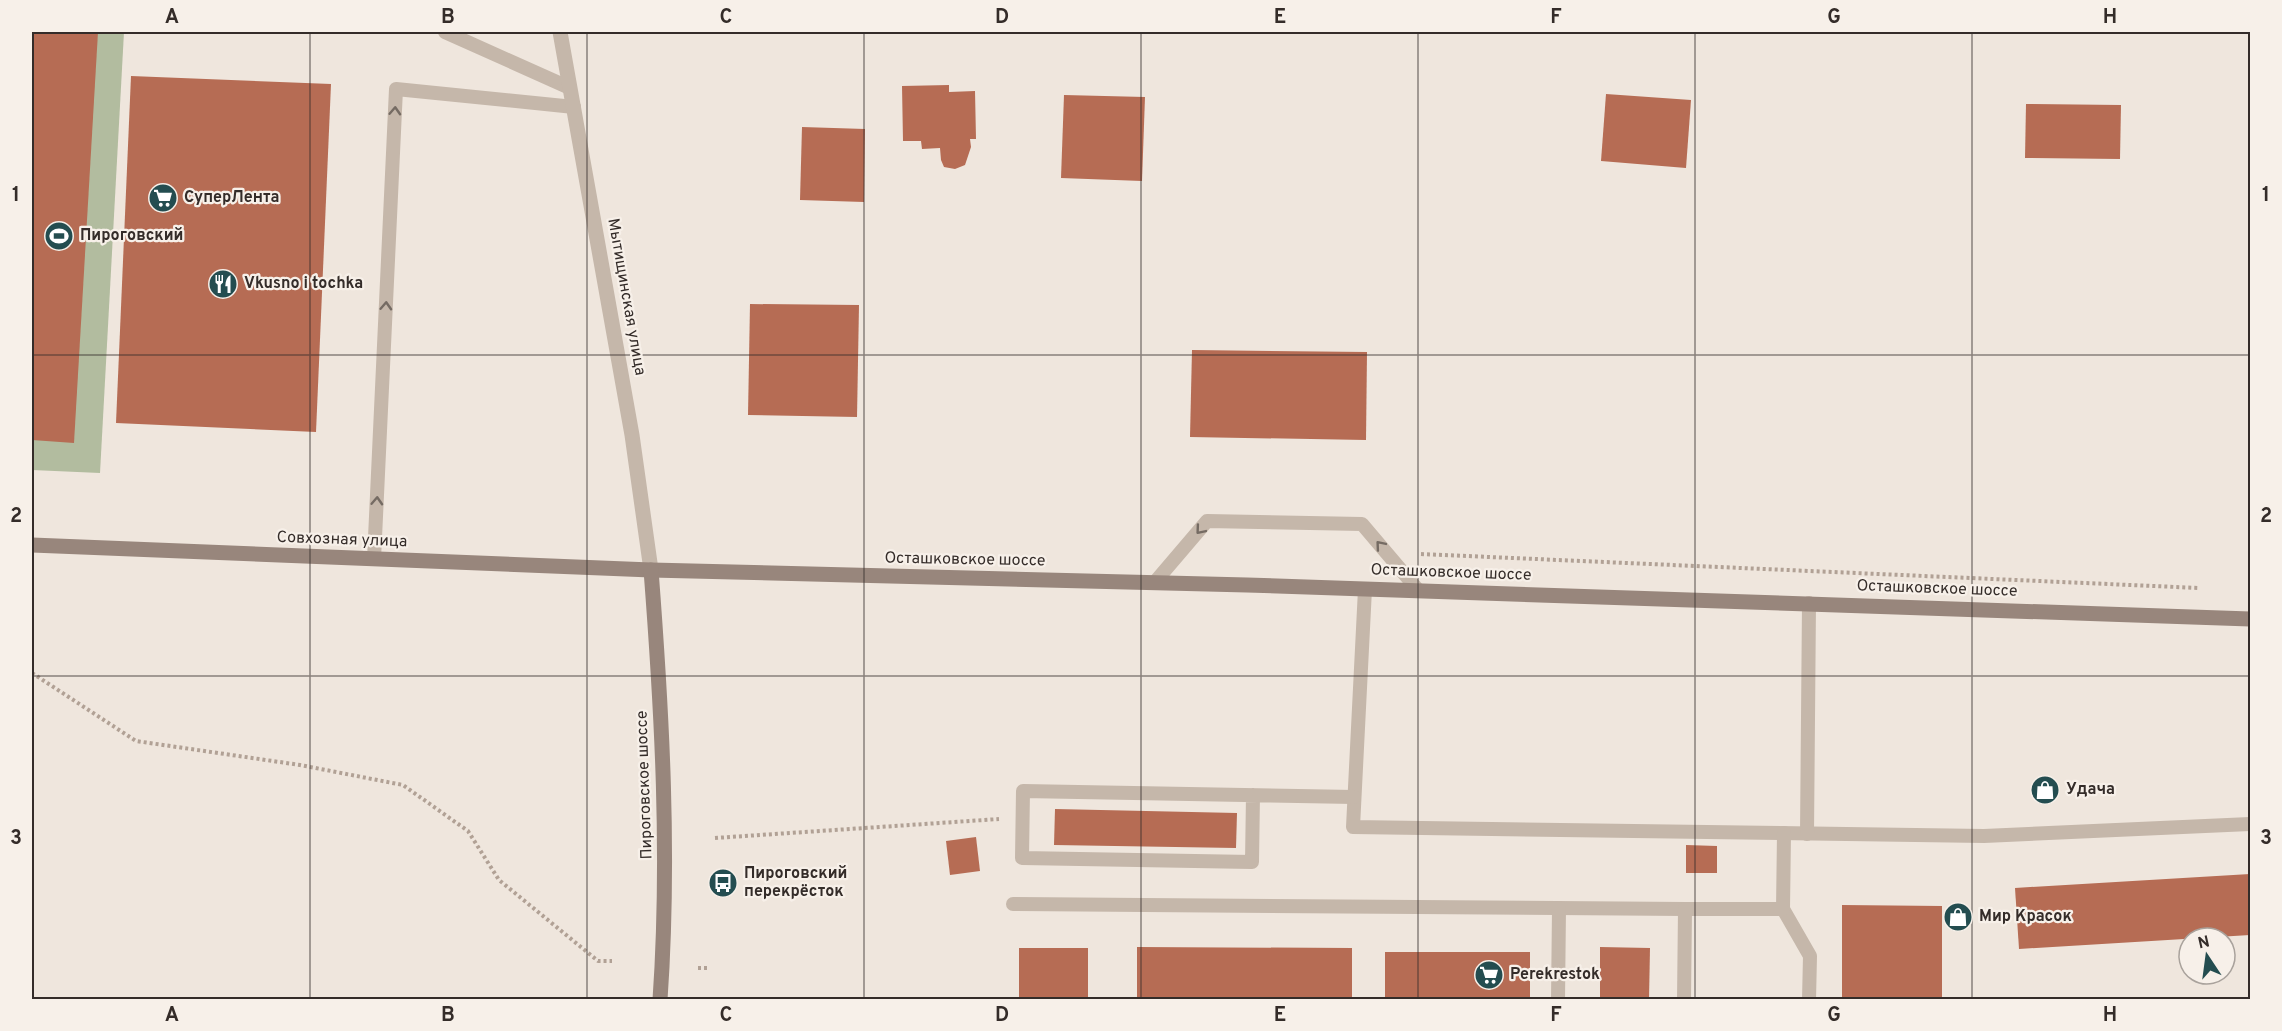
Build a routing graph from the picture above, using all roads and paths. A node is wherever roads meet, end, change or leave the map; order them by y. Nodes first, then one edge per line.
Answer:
1 (445, 32) edge
2 (560, 32) edge
3 (570, 88) junction
4 (573, 107) junction
5 (32, 545) edge
6 (1386, 553) junction
7 (374, 559) junction
8 (651, 570) junction
9 (1155, 582) junction
10 (2203, 588) dead end
11 (1365, 589) junction
12 (1418, 590) junction
13 (1809, 603) junction
14 (2250, 619) edge
15 (32, 673) edge
16 (1253, 795) junction
17 (1354, 797) junction
18 (1023, 817) junction
19 (2250, 824) edge
20 (1784, 833) junction
21 (1808, 834) junction
22 (715, 838) dead end
23 (1013, 904) dead end
24 (1559, 908) junction
25 (1685, 909) junction
26 (1783, 909) junction
27 (612, 961) dead end
28 (698, 968) dead end
29 (708, 968) dead end
30 (660, 999) edge
31 (1558, 999) edge
32 (1684, 999) edge
33 (1809, 999) edge

1 - 3 lane
2 - 3 street, Мытищинская улица
3 - 4 street, Мытищинская улица
7 -> 4 lane
4 - 8 street, Мытищинская улица
5 - 7 main road, Совхозная улица
6 -> 9 lane
6 - 10 path
6 - 12 lane
7 - 8 main road, Совхозная улица
8 - 9 main road, Осташковское шоссе
8 - 30 main road, Пироговское шоссе
9 - 11 main road, Осташковское шоссе
11 - 12 main road, Осташковское шоссе
11 - 17 lane
12 - 13 main road, Осташковское шоссе
13 - 14 main road, Осташковское шоссе
13 - 21 lane
15 - 27 path
16 - 17 lane
16 - 18 lane
16 - 18 lane
17 - 20 lane
18 - 22 path
19 - 21 lane
20 - 21 lane
20 - 26 lane
23 - 24 lane
24 - 25 lane
24 - 31 lane
25 - 26 lane
25 - 32 lane
26 - 33 lane
28 - 29 path

